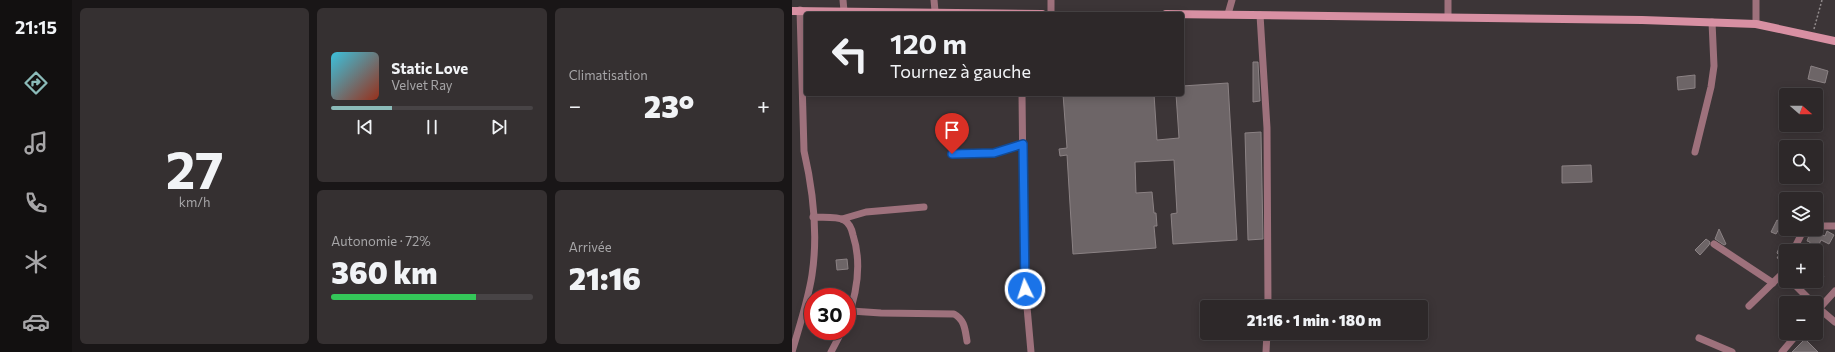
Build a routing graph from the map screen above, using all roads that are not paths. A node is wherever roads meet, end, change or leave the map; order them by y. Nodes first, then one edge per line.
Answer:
1 (843, 0) edge
2 (934, 0) edge
3 (1051, 0) edge
4 (1232, 0) edge
5 (1448, 0) edge
6 (1756, 0) edge
7 (794, 10) edge
8 (844, 11) junction
9 (935, 11) junction
10 (964, 12) edge
11 (1051, 12) edge
12 (1184, 14) edge
13 (1228, 14) junction
14 (1260, 15) junction
15 (1448, 18) junction
16 (1712, 22) junction
17 (1756, 24) junction
18 (1835, 41) edge
19 (1022, 96) edge
20 (1023, 144) junction
21 (1695, 152) dead end
22 (952, 154) dead end
23 (924, 207) dead end
24 (813, 217) junction
25 (842, 219) junction
26 (1823, 226) edge
27 (1835, 226) edge
28 (1714, 244) dead end
29 (1779, 278) edge
30 (1773, 283) junction
31 (854, 288) edge
32 (1797, 288) edge
33 (1835, 291) edge
34 (1806, 296) edge
35 (1268, 300) edge
36 (1823, 303) edge
37 (1749, 306) dead end
38 (856, 311) edge
39 (1823, 313) edge
40 (1835, 322) edge
41 (1699, 338) dead end
42 (837, 340) edge
43 (1267, 340) edge
44 (1792, 340) edge
45 (967, 341) dead end
46 (792, 352) edge
47 (831, 352) edge
48 (1031, 352) edge
49 (1266, 352) edge
50 (1732, 352) edge
51 (1782, 352) edge

1 - 8 street
2 - 9 street
3 - 11 street
4 - 13 street
5 - 15 street
6 - 17 street
7 - 8 main road
7 - 24 street
8 - 9 main road
9 - 10 main road
12 - 13 main road
13 - 14 main road
14 - 15 main road
14 - 35 street
15 - 16 main road
16 - 17 main road
16 - 21 street
17 - 18 main road
19 - 20 street
20 - 22 street
20 - 48 street
23 - 25 street
24 - 25 street
24 - 46 street
25 - 31 street
26 - 27 street
28 - 30 street
29 - 30 street
30 - 37 street
32 - 34 street
33 - 36 street
38 - 45 street
39 - 40 street
41 - 50 street
42 - 47 street
43 - 49 street
44 - 51 street

